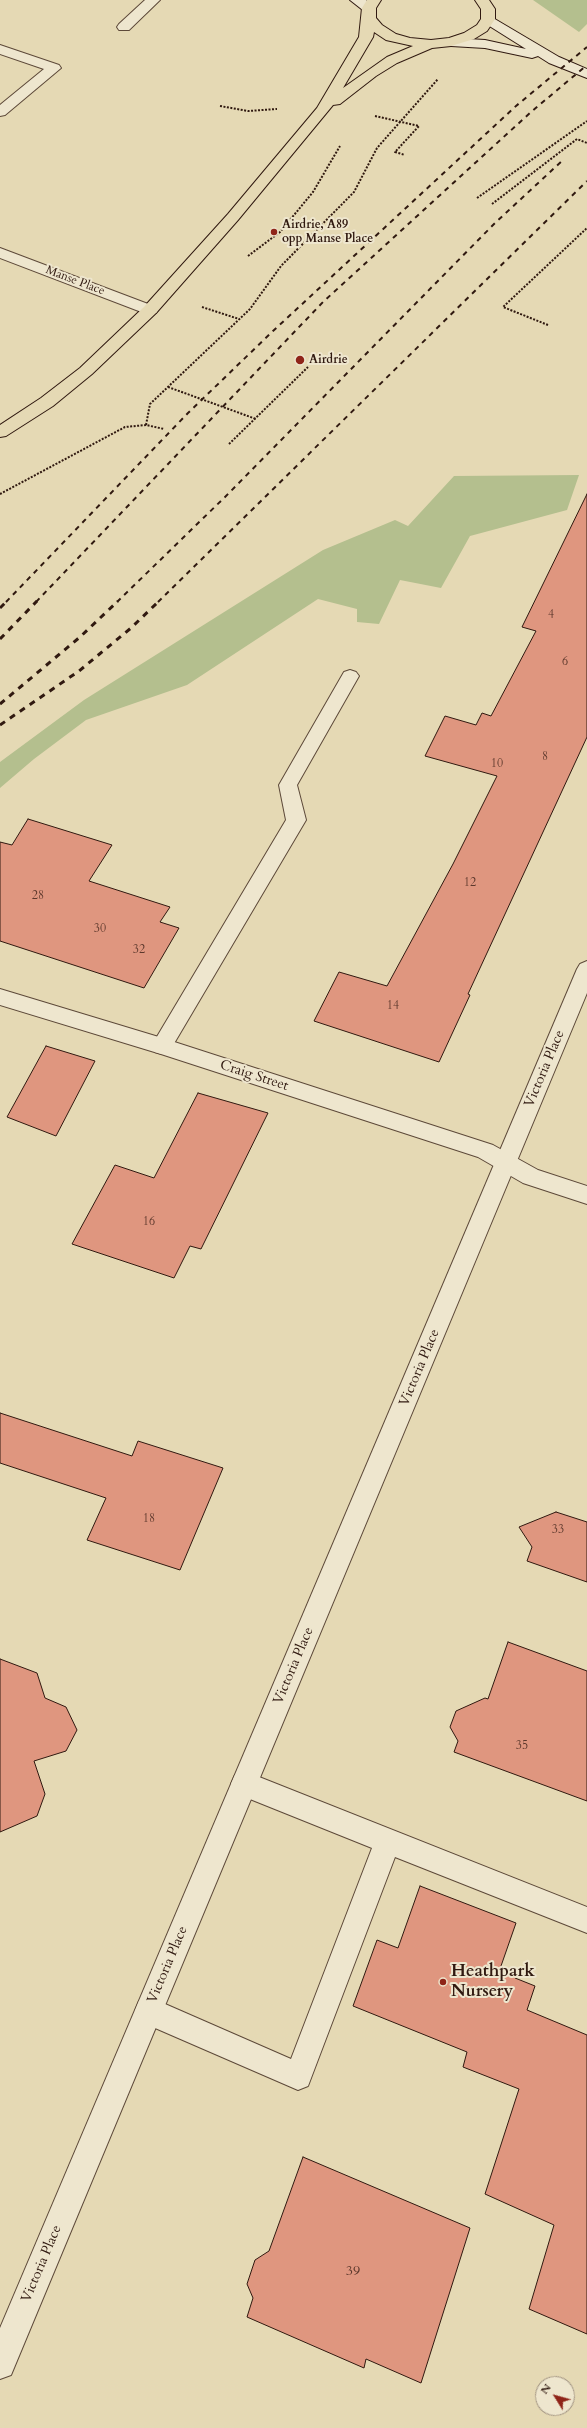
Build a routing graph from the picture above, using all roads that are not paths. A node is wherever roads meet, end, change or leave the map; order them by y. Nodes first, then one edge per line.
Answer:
1 (153, 0) edge
2 (357, 0) edge
3 (482, 0) edge
4 (371, 9) edge
5 (488, 19) junction
6 (124, 27) dead end
7 (451, 42) junction
8 (431, 44) junction
9 (0, 49) edge
10 (554, 60) junction
11 (587, 74) edge
12 (0, 112) edge
13 (319, 115) junction
14 (0, 253) edge
15 (16, 258) junction
16 (0, 271) edge
17 (150, 310) junction
18 (0, 432) edge
19 (350, 676) dead end
20 (587, 969) edge
21 (0, 997) edge
22 (162, 1046) junction
23 (506, 1162) junction
24 (587, 1195) edge
25 (244, 1784) junction
26 (388, 1841) junction
27 (587, 1920) edge
28 (149, 2011) junction
29 (0, 2364) edge

1 - 6 street
2 - 4 street
3 - 5 main road
4 - 8 main road
4 - 13 main road
5 - 7 main road
5 - 10 street
7 - 8 main road
7 - 10 street
8 - 13 main road
9 - 12 street
10 - 11 street
13 - 17 main road
14 - 15 street, Manse Place
15 - 16 street
15 - 17 street, Manse Place
17 - 18 main road
19 - 22 street
20 - 23 street, Victoria Place
21 - 22 street, Craig Street
22 - 23 street, Craig Street
23 - 24 street, Craig Street
23 - 25 street, Victoria Place
25 - 26 street
25 - 28 street, Victoria Place
26 - 27 street
26 - 28 street
28 - 29 street, Victoria Place

